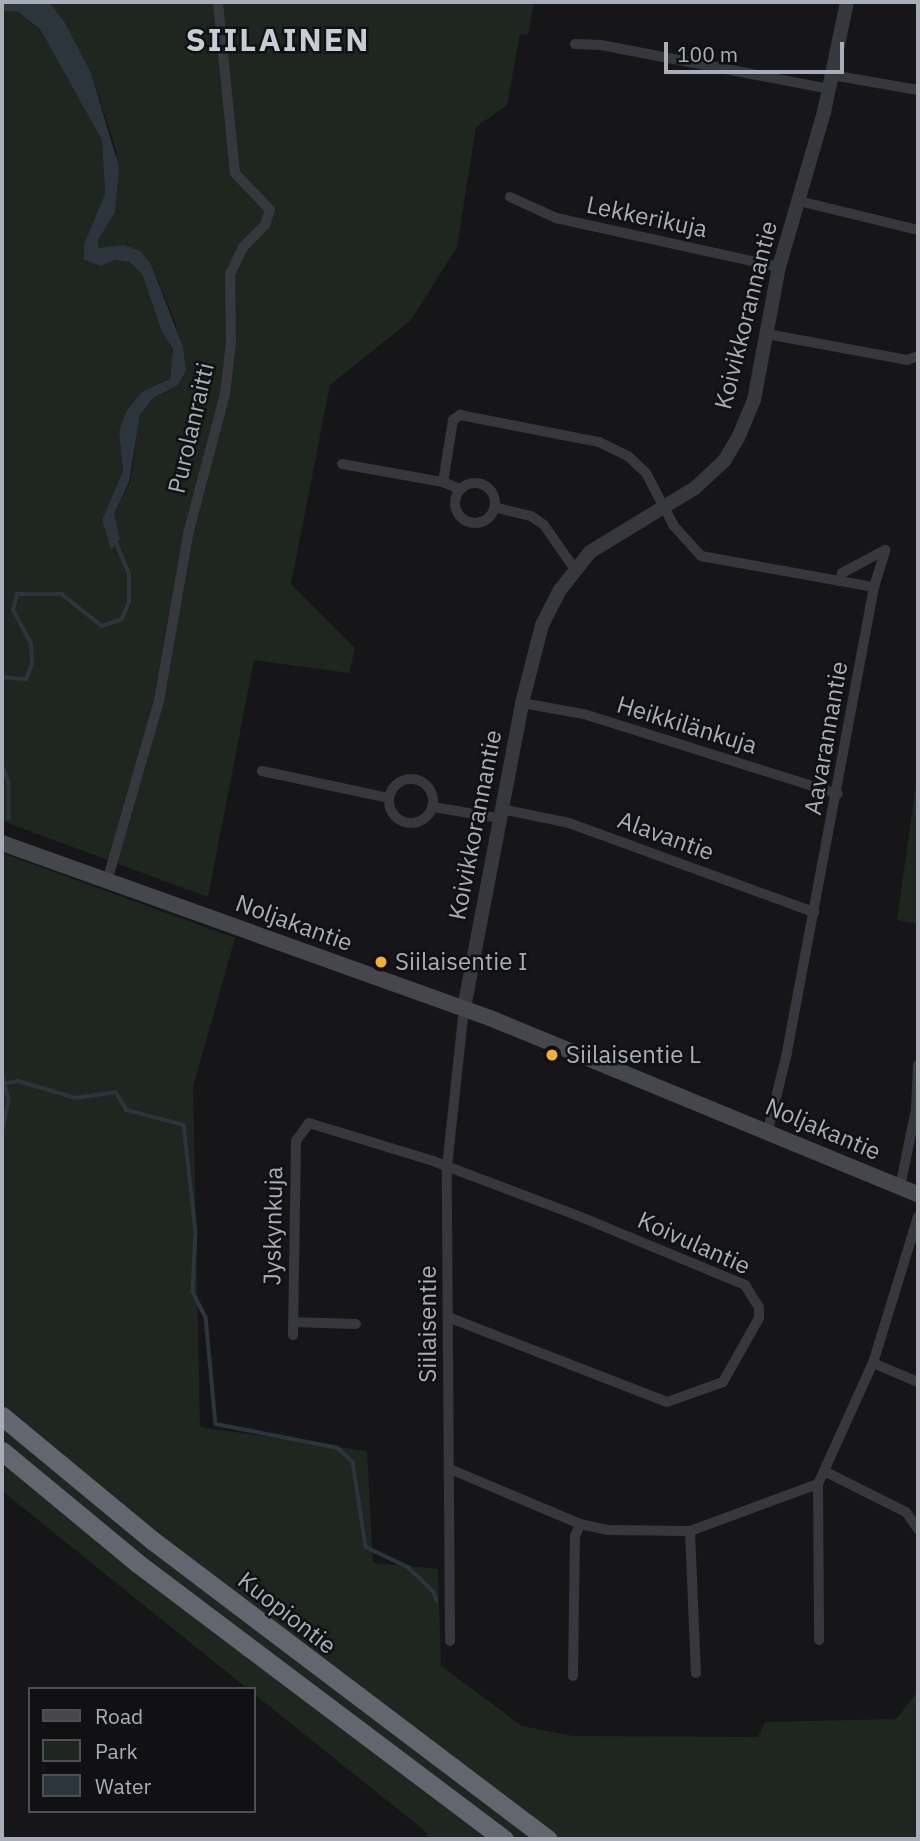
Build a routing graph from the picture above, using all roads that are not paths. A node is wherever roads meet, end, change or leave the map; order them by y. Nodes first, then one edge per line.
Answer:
1 (218, 2) edge
2 (847, 2) edge
3 (575, 44) dead end
4 (830, 82) junction
5 (918, 90) edge
6 (510, 197) dead end
7 (799, 201) junction
8 (918, 230) edge
9 (779, 267) junction
10 (766, 334) junction
11 (918, 356) edge
12 (342, 464) dead end
13 (443, 482) junction
14 (460, 489) junction
15 (494, 507) junction
16 (664, 507) junction
17 (574, 568) junction
18 (840, 580) junction
19 (874, 587) junction
20 (522, 703) junction
21 (262, 771) dead end
22 (838, 794) junction
23 (389, 798) junction
24 (433, 807) junction
25 (500, 813) junction
26 (2, 843) edge
27 (107, 881) junction
28 (814, 912) junction
29 (464, 1008) junction
30 (918, 1065) edge
31 (768, 1130) junction
32 (447, 1167) junction
33 (900, 1187) junction
34 (918, 1194) edge
35 (918, 1217) edge
36 (450, 1318) junction
37 (293, 1322) junction
38 (356, 1324) dead end
39 (293, 1335) dead end
40 (873, 1363) junction
41 (918, 1382) edge
42 (2, 1416) edge
43 (2, 1451) edge
44 (450, 1469) junction
45 (824, 1471) junction
46 (818, 1484) junction
47 (580, 1524) junction
48 (918, 1528) edge
49 (690, 1531) junction
50 (819, 1640) dead end
51 (450, 1641) dead end
52 (696, 1673) dead end
53 (573, 1676) dead end
54 (504, 1839) edge
55 (548, 1839) edge

1 - 27 street, Purolanraitti
2 - 4 street, Koivikkorannantie
3 - 4 street
4 - 5 street
4 - 7 street, Koivikkorannantie
6 - 9 street, Lekkerikuja
7 - 8 street
7 - 9 street, Koivikkorannantie
9 - 10 street, Koivikkorannantie
10 - 11 street
10 - 16 street, Koivikkorannantie
12 - 13 street
13 - 14 street
13 - 16 street
14 - 15 street
14 - 15 street
15 - 17 street
16 - 17 street, Koivikkorannantie
16 - 18 street
17 - 20 street, Koivikkorannantie
18 - 19 street
18 - 19 street, Aavarannantie
19 - 22 street, Aavarannantie
20 - 22 street, Heikkilänkuja
20 - 25 street, Koivikkorannantie
21 - 23 street
22 - 28 street, Aavarannantie
23 - 24 street
23 - 24 street
24 - 25 street, Alavantie
25 - 28 street, Alavantie
25 - 29 street, Koivikkorannantie
26 - 27 main road, Noljakantie
27 - 29 main road, Noljakantie
28 - 31 street, Aavarannantie
29 - 31 main road, Noljakantie
29 - 32 street, Siilaisentie
30 - 33 street
31 - 33 main road, Noljakantie
32 - 36 street, Siilaisentie
32 - 36 street, Koivulantie
32 - 37 street, Jyskynkuja
33 - 34 main road, Noljakantie
35 - 40 street
36 - 44 street, Siilaisentie
37 - 38 street
37 - 39 street, Jyskynkuja
40 - 41 street
40 - 45 street
42 - 55 highway, Kuopiontie
43 - 54 highway
44 - 47 street
44 - 51 street, Siilaisentie
45 - 46 street
45 - 48 street
46 - 49 street
46 - 50 street
47 - 49 street
47 - 53 street
49 - 52 street

